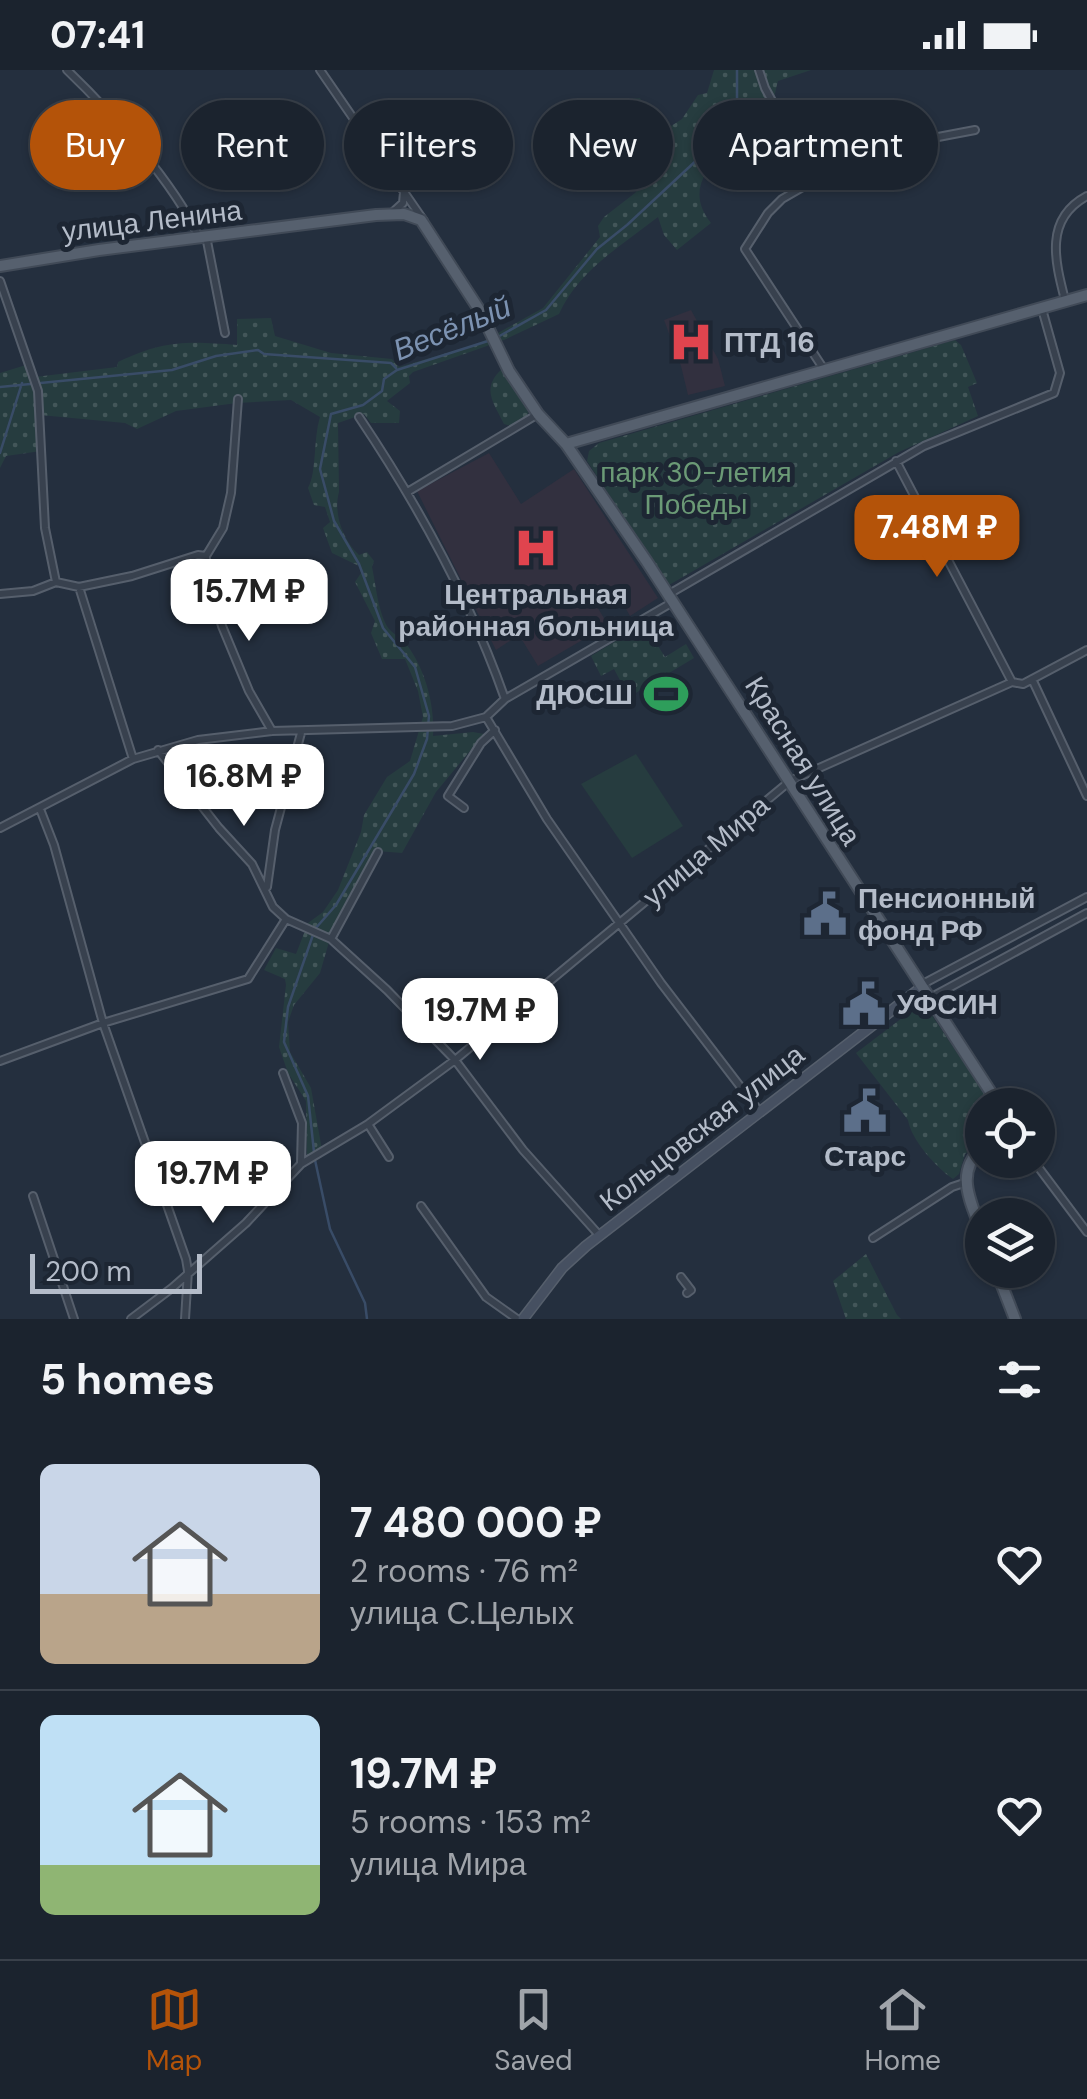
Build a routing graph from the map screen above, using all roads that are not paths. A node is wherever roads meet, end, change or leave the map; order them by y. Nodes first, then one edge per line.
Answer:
1 (67, 70) edge
2 (320, 70) edge
3 (759, 70) edge
4 (771, 100) edge
5 (975, 130) dead end
6 (938, 137) edge
7 (798, 190) edge
8 (404, 192) junction
9 (1087, 196) edge
10 (390, 214) junction
11 (427, 225) junction
12 (203, 237) junction
13 (0, 266) edge
14 (0, 281) edge
15 (1087, 295) edge
16 (1065, 302) junction
17 (1042, 308) junction
18 (225, 333) dead end
19 (826, 372) junction
20 (238, 399) dead end
21 (538, 414) junction
22 (359, 417) dead end
23 (566, 444) junction
24 (896, 461) junction
25 (408, 491) junction
26 (206, 556) junction
27 (56, 582) junction
28 (79, 587) junction
29 (0, 594) edge
30 (671, 598) junction
31 (1087, 650) edge
32 (1032, 679) junction
33 (1012, 682) junction
34 (506, 699) junction
35 (486, 718) junction
36 (495, 730) junction
37 (272, 731) junction
38 (301, 732) junction
39 (158, 750) junction
40 (132, 759) junction
41 (790, 781) junction
42 (1087, 796) edge
43 (464, 808) dead end
44 (40, 809) junction
45 (0, 828) edge
46 (378, 852) dead end
47 (268, 865) junction
48 (256, 870) junction
49 (267, 890) junction
50 (1087, 896) edge
51 (1087, 912) edge
52 (286, 919) junction
53 (620, 922) junction
54 (327, 937) junction
55 (974, 957) junction
56 (980, 970) junction
57 (922, 986) junction
58 (929, 998) junction
59 (102, 1023) junction
60 (455, 1060) junction
61 (0, 1061) edge
62 (283, 1073) dead end
63 (988, 1088) edge
64 (759, 1112) junction
65 (368, 1124) junction
66 (389, 1157) dead end
67 (301, 1164) junction
68 (965, 1178) edge
69 (1046, 1178) edge
70 (964, 1184) junction
71 (33, 1196) dead end
72 (969, 1198) edge
73 (421, 1206) dead end
74 (1087, 1232) edge
75 (599, 1235) junction
76 (873, 1238) dead end
77 (188, 1271) junction
78 (681, 1278) dead end
79 (1003, 1288) edge
80 (687, 1293) dead end
81 (74, 1319) edge
82 (131, 1319) edge
83 (185, 1319) edge
84 (520, 1319) edge
85 (1015, 1319) edge

1 - 12 street
2 - 8 street
3 - 4 street
5 - 6 street
7 - 19 street
8 - 10 street
8 - 11 street
9 - 16 street
10 - 11 main road, улица Ленина
10 - 12 main road, улица Ленина
11 - 21 main road, Красная улица
12 - 13 main road, улица Ленина
12 - 18 street
14 - 27 street
15 - 16 main road
16 - 17 main road
17 - 19 main road
17 - 24 street
19 - 23 main road
20 - 26 street
21 - 23 main road, Красная улица
21 - 25 street
22 - 25 street
23 - 30 main road, Красная улица
24 - 30 street
24 - 33 street
25 - 34 street
26 - 28 street
26 - 37 street
27 - 28 street
27 - 29 street
28 - 40 street
30 - 34 street
30 - 41 main road, Красная улица
31 - 32 street, улица Мира
32 - 33 street, улица Мира
32 - 42 street
33 - 41 street, улица Мира
34 - 35 street
35 - 36 street
35 - 38 street
36 - 43 street
36 - 53 street
37 - 38 street
37 - 39 street
38 - 47 street
39 - 40 street
39 - 48 street
40 - 44 street
41 - 53 street, улица Мира
41 - 57 main road, Красная улица
44 - 45 street
44 - 59 street
46 - 54 street
47 - 48 street
47 - 49 street
48 - 49 street
49 - 52 street
50 - 55 street, Кольцовская улица
51 - 56 street
52 - 54 street
52 - 59 street
53 - 60 street, улица Мира
53 - 64 street
54 - 60 street
55 - 56 street
55 - 57 street, Кольцовская улица
56 - 58 street
57 - 58 main road, Красная улица
57 - 64 main road, Кольцовская улица
58 - 63 main road, Красная улица
59 - 61 street
59 - 77 street
60 - 65 street, улица Мира
60 - 75 street
62 - 67 street
64 - 75 main road, Кольцовская улица
65 - 66 street
65 - 67 street, улица Мира
67 - 77 street, улица Мира
68 - 70 main road
69 - 74 street
70 - 72 main road
70 - 76 street
71 - 81 street
73 - 84 street, Кольцовская улица
75 - 84 main road, Кольцовская улица
77 - 82 street, улица Мира
77 - 83 street
78 - 80 street
79 - 85 main road

